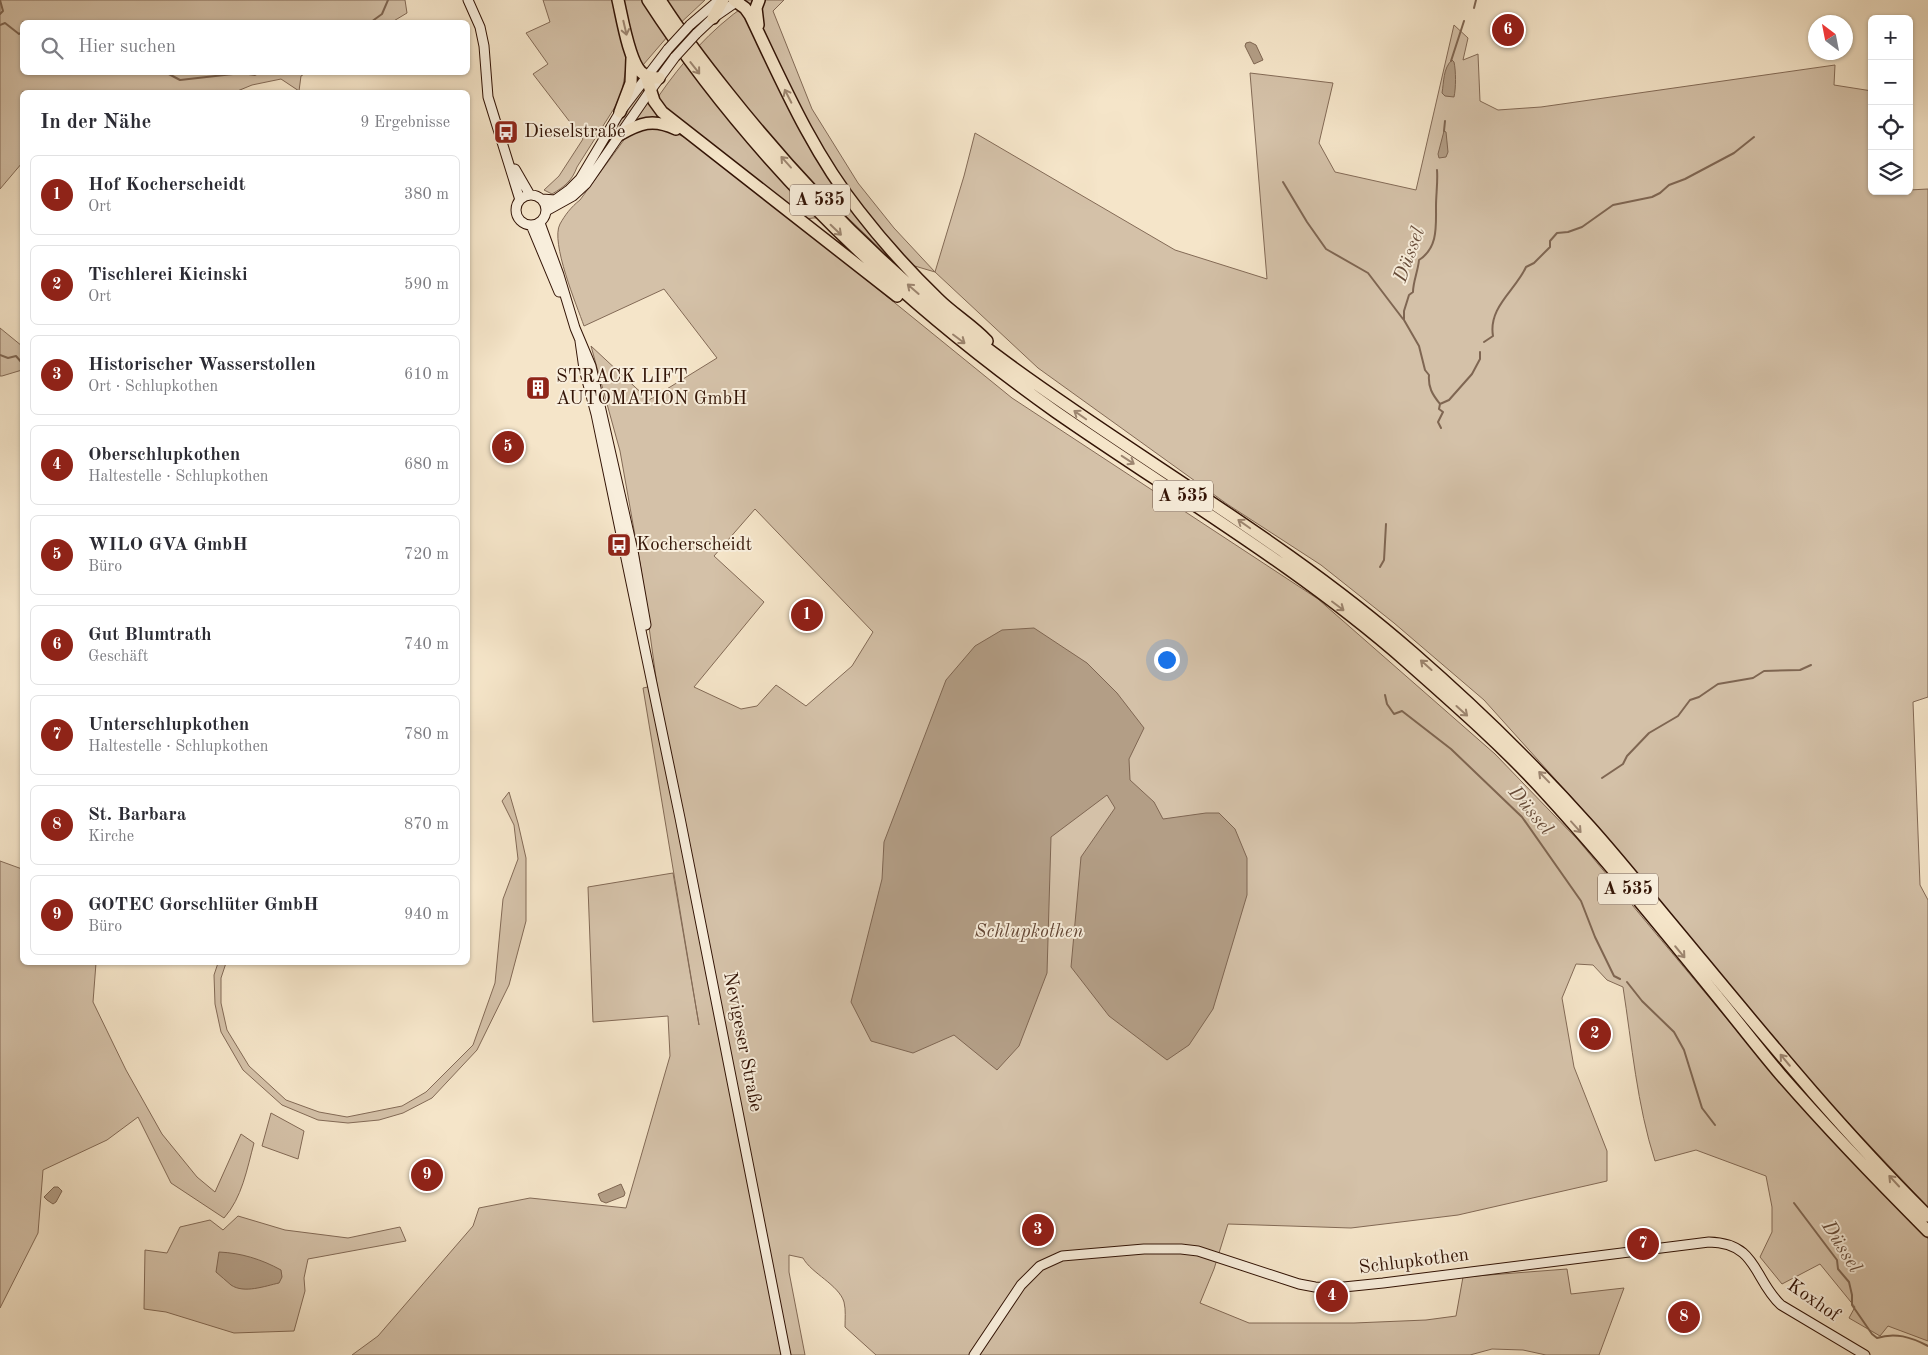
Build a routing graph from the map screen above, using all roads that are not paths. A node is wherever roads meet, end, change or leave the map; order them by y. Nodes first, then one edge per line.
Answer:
1 (468, 0) edge
2 (618, 0) edge
3 (648, 0) edge
4 (660, 0) edge
5 (719, 0) edge
6 (723, 0) edge
7 (737, 0) edge
8 (759, 0) edge
9 (713, 18) junction
10 (759, 34) junction
11 (632, 56) junction
12 (646, 76) junction
13 (659, 78) junction
14 (650, 91) junction
15 (620, 112) junction
16 (620, 135) junction
17 (698, 142) junction
18 (506, 154) junction
19 (593, 168) junction
20 (530, 194) junction
21 (542, 199) junction
22 (520, 200) junction
23 (546, 211) junction
24 (536, 224) junction
25 (921, 308) junction
26 (1006, 363) junction
27 (1281, 556) junction
28 (1303, 572) junction
29 (1928, 1216) edge
30 (1928, 1230) edge
31 (1730, 1245) joint
32 (786, 1355) edge
33 (974, 1355) edge
34 (1865, 1355) edge

1 - 18 main road
2 -> 11 highway
3 -> 25 highway, A 535
26 -> 4 highway, A 535
5 - 12 main road, bridge
6 - 9 highway
7 - 9 main road
7 - 10 highway
8 - 10 highway
9 - 13 main road, bridge
26 -> 10 highway
11 - 12 highway
11 - 15 highway
12 - 13 highway
12 - 14 highway
12 - 15 main road
13 - 14 main road
14 - 16 main road
14 - 17 highway
15 - 19 main road
16 - 17 highway
16 - 19 main road
17 - 25 highway
18 - 20 main road
18 - 22 main road
19 - 21 main road
19 - 23 main road
20 - 21 main road
20 - 22 main road
21 - 23 main road
22 - 24 main road
23 - 24 main road
24 - 32 main road, Nevigeser Straße
25 -> 27 highway, A 535
27 -> 26 highway, A 535
27 - 28 highway, A 535
29 -> 28 highway, A 535
28 -> 30 highway, A 535
31 - 33 main road, Schlupkothen
31 - 34 main road, Koxhof

